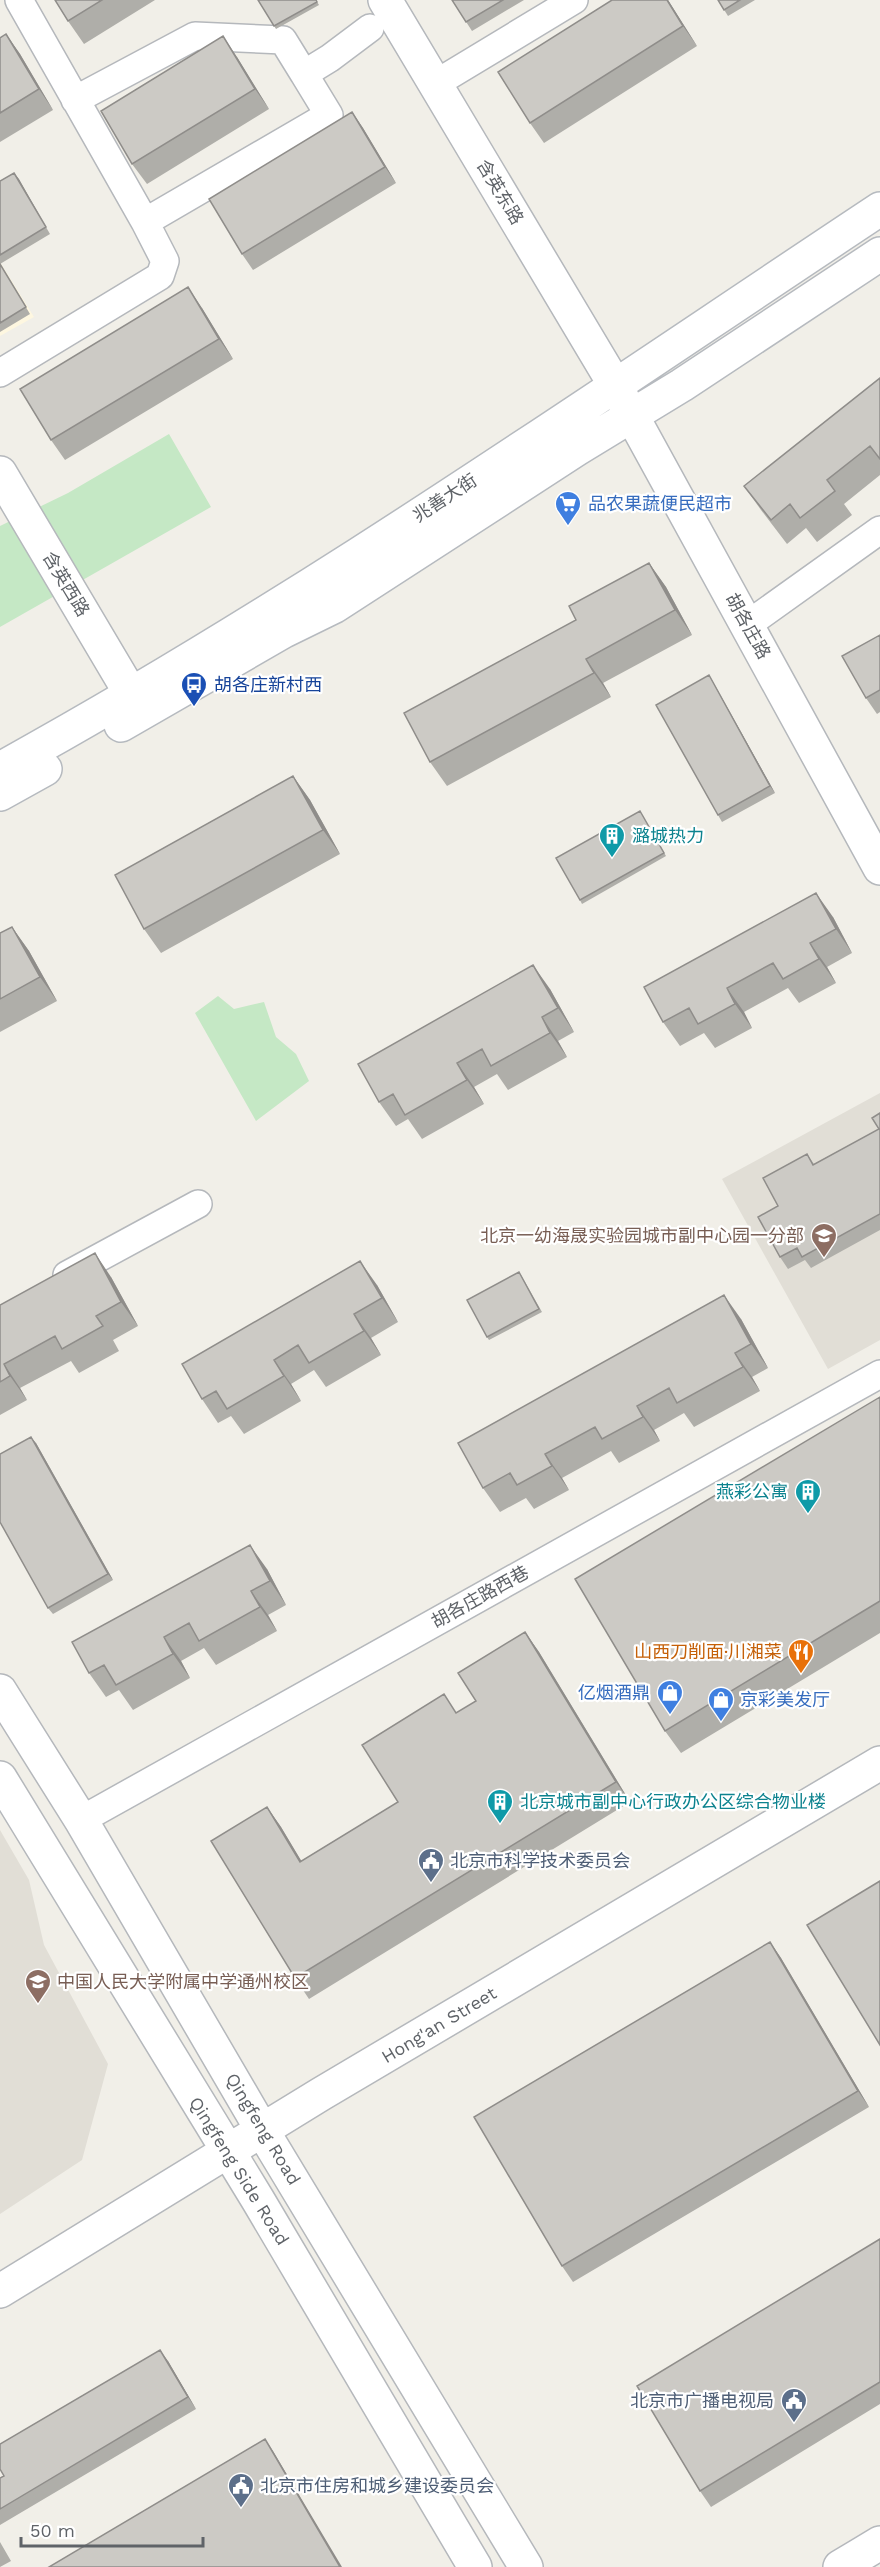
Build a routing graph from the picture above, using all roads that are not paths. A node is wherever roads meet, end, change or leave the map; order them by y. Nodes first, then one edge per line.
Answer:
1 (19, 0) edge
2 (574, 0) edge
3 (377, 14) edge
4 (304, 74) junction
5 (435, 84) junction
6 (75, 100) junction
7 (880, 209) edge
8 (145, 222) junction
9 (880, 254) edge
10 (0, 373) edge
11 (615, 385) junction
12 (632, 415) junction
13 (0, 473) edge
14 (880, 530) edge
15 (747, 625) junction
16 (131, 694) junction
17 (0, 769) edge
18 (0, 795) edge
19 (880, 868) edge
20 (198, 1204) dead end
21 (42, 1288) edge
22 (880, 1374) edge
23 (0, 1691) edge
24 (880, 1763) edge
25 (0, 1778) edge
26 (81, 1820) junction
27 (262, 2130) junction
28 (226, 2152) junction
29 (0, 2291) edge
30 (880, 2543) edge
31 (475, 2567) edge
32 (526, 2567) edge
33 (840, 2567) edge

1 - 6 street
2 - 5 street
3 - 4 street
3 - 5 street, 含英东路
4 - 6 street
4 - 8 street
5 - 11 street, 含英东路
6 - 8 street
7 - 11 street, 兆善大街
8 - 10 street
9 - 12 street, 兆善大街
11 - 12 street, 胡各庄路
11 - 16 street, 兆善大街
12 - 15 street, 胡各庄路
12 - 18 street, 兆善大街
13 - 16 street, 含英西路
14 - 15 street
15 - 19 street, 胡各庄路
16 - 17 street, 兆善大街
20 - 21 street
22 - 26 street, 胡各庄路西巷
23 - 26 street, Qingfeng Road
24 - 27 street, Hong'an Street
25 - 28 street, Qingfeng Side Road
26 - 27 street, Qingfeng Road
27 - 28 street, Hong'an Street
27 - 32 street, Qingfeng Road
28 - 29 street, Hong'an Street
28 - 31 street, Qingfeng Side Road
30 - 33 street

